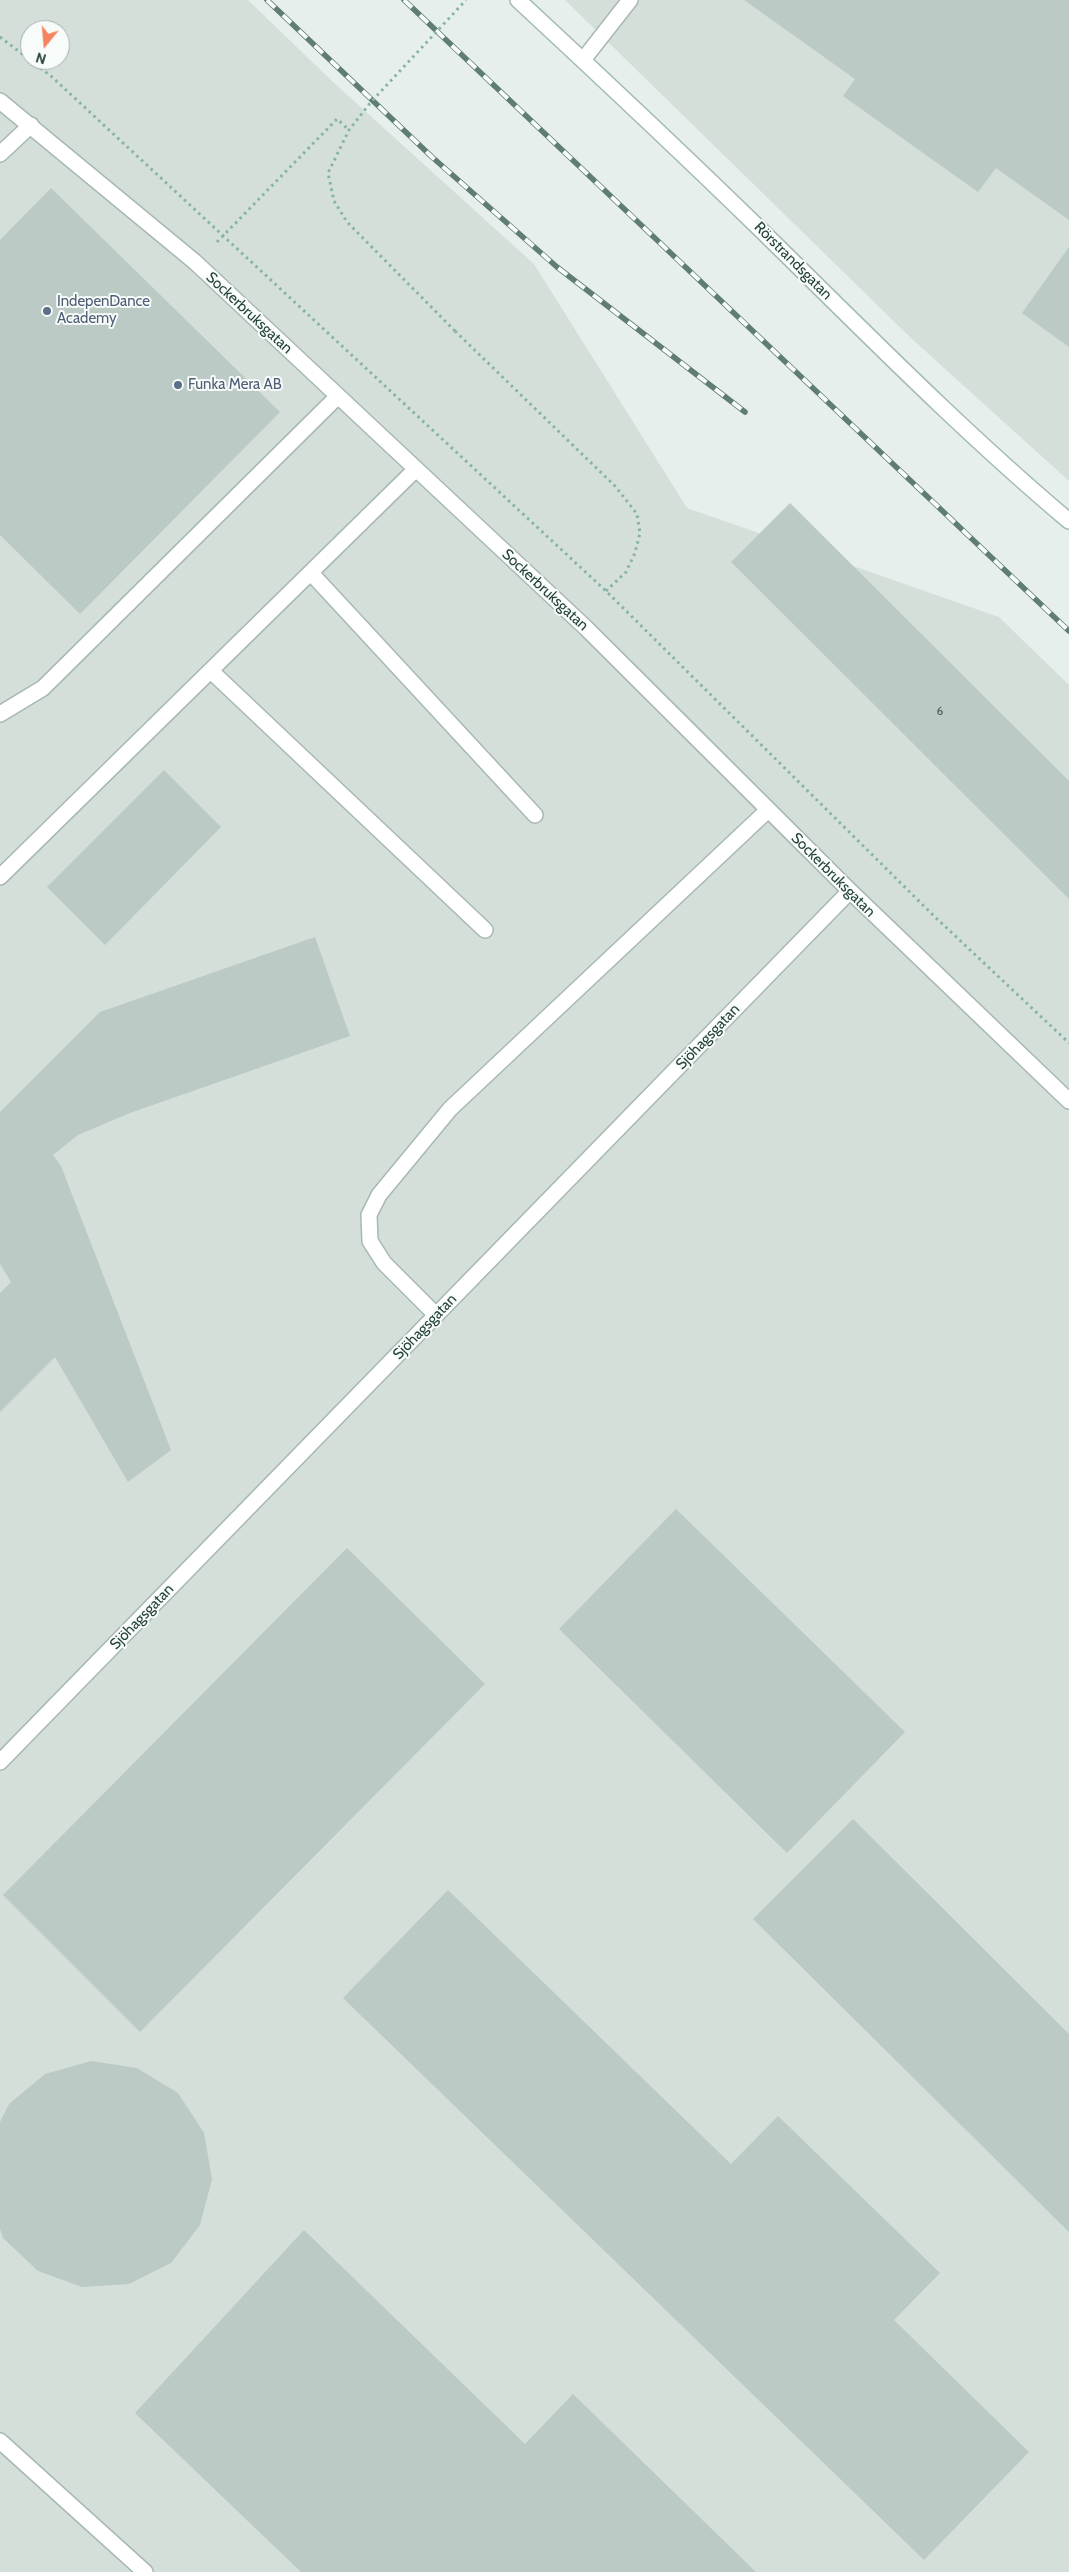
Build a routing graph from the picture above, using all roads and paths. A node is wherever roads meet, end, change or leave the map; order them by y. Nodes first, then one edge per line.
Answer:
1 (466, 0) edge
2 (518, 0) edge
3 (630, 0) edge
4 (0, 37) edge
5 (20, 52) edge
6 (583, 60) junction
7 (43, 70) edge
8 (0, 101) edge
9 (31, 124) junction
10 (349, 130) junction
11 (0, 154) edge
12 (224, 237) junction
13 (195, 262) junction
14 (338, 396) junction
15 (416, 469) junction
16 (1069, 520) edge
17 (311, 572) junction
18 (606, 591) junction
19 (211, 671) junction
20 (0, 714) edge
21 (768, 810) junction
22 (535, 815) dead end
23 (0, 877) edge
24 (850, 892) junction
25 (485, 930) dead end
26 (1069, 1042) edge
27 (1069, 1102) edge
28 (436, 1315) junction
29 (0, 1762) edge
30 (0, 2441) edge
31 (145, 2572) edge

1 - 10 path, bridge
2 - 6 street, Rörstrandsgatan
3 - 6 street
4 - 5 path
6 - 16 street, Rörstrandsgatan
7 - 12 path
8 - 9 street, Sockerbruksgatan
9 - 11 street
9 - 13 street, Sockerbruksgatan
10 - 12 path
10 - 18 path, bridge
12 - 13 path
12 - 18 path
13 - 14 street, Sockerbruksgatan
14 - 15 street, Sockerbruksgatan
14 - 20 street
15 - 17 street
15 - 21 street, Sockerbruksgatan
17 - 19 street
17 - 22 street
18 - 26 path
19 - 23 street
19 - 25 street
21 - 24 street, Sockerbruksgatan
21 - 28 street
24 - 27 street, Sockerbruksgatan
24 - 28 street, Sjöhagsgatan
28 - 29 street, Sjöhagsgatan
30 - 31 street

